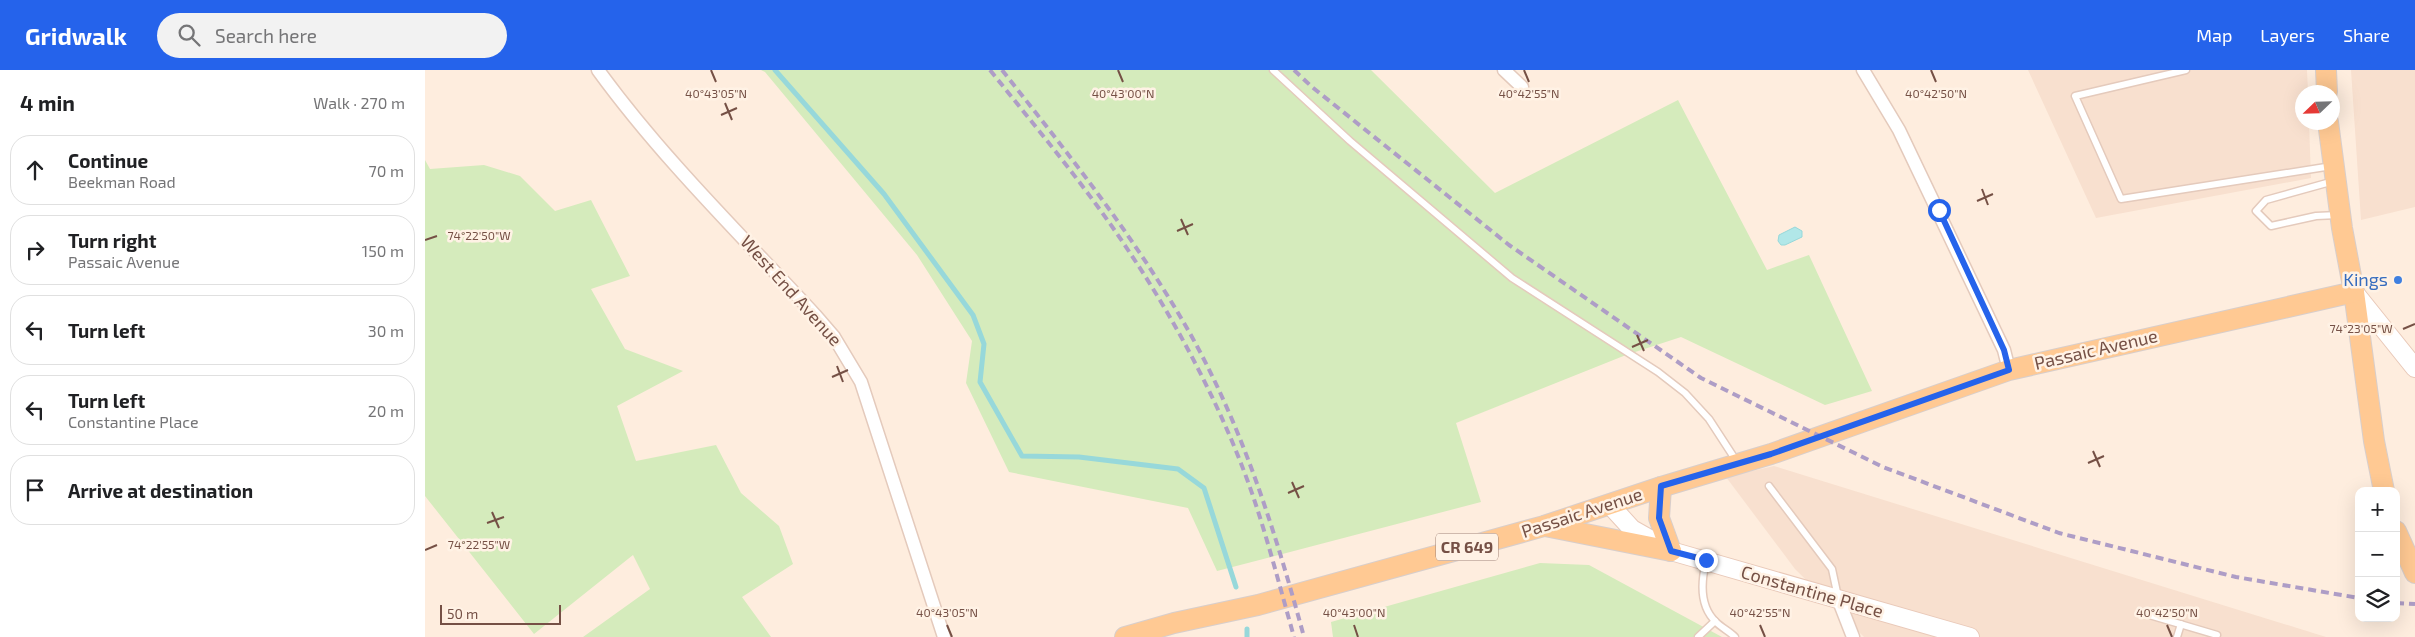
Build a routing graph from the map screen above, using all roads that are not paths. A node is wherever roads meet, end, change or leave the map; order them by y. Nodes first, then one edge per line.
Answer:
1 (598, 70) edge
2 (1273, 70) edge
3 (1504, 70) edge
4 (1863, 70) edge
5 (2186, 70) edge
6 (2326, 70) edge
7 (2327, 85) edge
8 (1522, 87) dead end
9 (2329, 130) edge
10 (2334, 174) junction
11 (2340, 215) junction
12 (2354, 292) junction
13 (2415, 368) edge
14 (2009, 370) junction
15 (1737, 463) junction
16 (1661, 486) junction
17 (1769, 486) dead end
18 (2383, 487) edge
19 (1610, 505) junction
20 (1544, 526) junction
21 (2396, 532) edge
22 (1671, 551) junction
23 (1706, 560) junction
24 (2413, 569) edge
25 (1839, 601) junction
26 (2146, 614) dead end
27 (1715, 621) junction
28 (2181, 624) junction
29 (1959, 635) edge
30 (2217, 635) dead end
31 (944, 637) edge
32 (1125, 637) edge
33 (1698, 637) edge
34 (1735, 637) edge
35 (1853, 637) edge
36 (2177, 637) edge

1 - 31 street, West End Avenue
2 - 15 lane
3 - 8 street
4 - 14 street
5 - 10 lane
6 - 7 main road
9 - 10 main road
10 - 11 main road
10 - 11 lane
11 - 12 main road
12 - 13 street
12 - 14 main road, Passaic Avenue
12 - 18 main road
14 - 15 main road, Passaic Avenue
15 - 16 main road, Passaic Avenue
16 - 19 main road, Passaic Avenue
16 - 22 main road
17 - 25 lane
19 - 20 main road, Passaic Avenue / CR 649
19 - 22 street, Constantine Place
20 - 22 main road
20 - 32 main road, Passaic Avenue / CR 649
21 - 24 main road
22 - 23 street, Constantine Place
23 - 25 street, Constantine Place
23 - 27 lane
25 - 29 street, Constantine Place
25 - 35 street
26 - 28 lane
27 - 33 lane
27 - 34 lane
28 - 30 lane
28 - 36 lane

